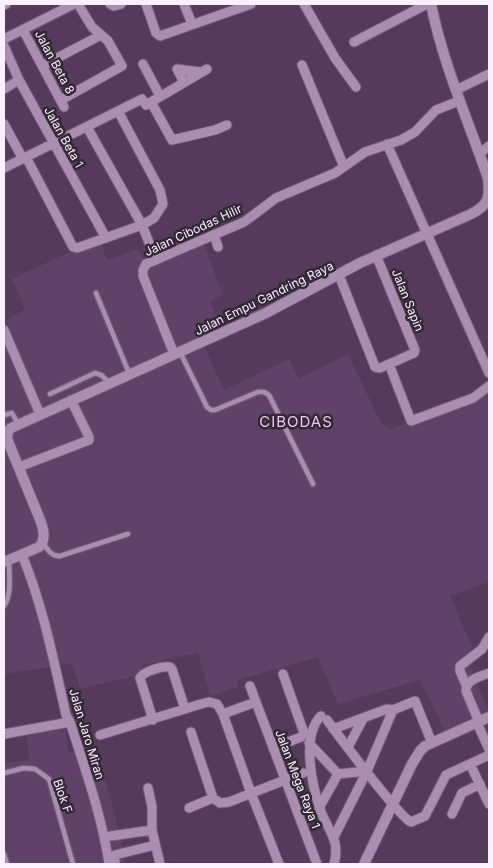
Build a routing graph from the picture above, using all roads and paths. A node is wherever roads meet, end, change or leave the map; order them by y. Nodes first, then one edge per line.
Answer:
1 (73, 4) edge
2 (110, 4) edge
3 (120, 4) edge
4 (146, 4) edge
5 (184, 4) edge
6 (221, 4) edge
7 (251, 4) edge
8 (304, 4) edge
9 (427, 4) edge
10 (431, 4) edge
11 (225, 13) junction
12 (192, 24) junction
13 (23, 30) junction
14 (101, 35) junction
15 (4, 39) edge
16 (354, 42) dead end
17 (4, 46) edge
18 (143, 64) dead end
19 (302, 65) dead end
20 (42, 66) junction
21 (489, 74) edge
22 (19, 80) junction
23 (184, 82) junction
24 (356, 87) dead end
25 (4, 90) edge
26 (456, 90) junction
27 (160, 96) junction
28 (460, 101) junction
29 (152, 102) junction
30 (118, 111) junction
31 (4, 124) edge
32 (227, 125) dead end
33 (87, 127) junction
34 (53, 143) junction
35 (387, 144) junction
36 (489, 146) edge
37 (479, 154) junction
38 (24, 158) junction
39 (344, 167) junction
40 (4, 168) edge
41 (142, 226) junction
42 (428, 232) junction
43 (214, 235) junction
44 (106, 238) junction
45 (218, 247) dead end
46 (376, 256) junction
47 (156, 260) junction
48 (339, 276) junction
49 (96, 293) dead end
50 (4, 330) edge
51 (177, 353) junction
52 (389, 364) junction
53 (489, 373) edge
54 (130, 375) junction
55 (110, 383) junction
56 (489, 386) edge
57 (50, 394) dead end
58 (71, 400) junction
59 (40, 414) junction
60 (4, 415) edge
61 (18, 424) junction
62 (5, 435) edge
63 (19, 467) junction
64 (313, 484) dead end
65 (128, 534) dead end
66 (43, 543) junction
67 (22, 555) junction
68 (6, 561) edge
69 (4, 606) edge
70 (489, 637) edge
71 (485, 647) edge
72 (489, 673) edge
73 (283, 674) dead end
74 (250, 686) dead end
75 (466, 686) junction
76 (256, 702) junction
77 (185, 709) junction
78 (393, 710) junction
79 (223, 714) junction
80 (489, 717) edge
81 (363, 719) junction
82 (153, 720) junction
83 (70, 722) junction
84 (478, 722) junction
85 (333, 729) junction
86 (191, 732) dead end
87 (4, 734) edge
88 (100, 735) dead end
89 (309, 743) junction
90 (432, 743) junction
91 (348, 747) junction
92 (273, 748) junction
93 (489, 749) edge
94 (489, 755) edge
95 (470, 764) junction
96 (367, 771) junction
97 (4, 773) edge
98 (303, 773) dead end
99 (338, 774) junction
100 (285, 780) junction
101 (480, 784) junction
102 (148, 788) dead end
103 (251, 793) junction
104 (212, 798) junction
105 (393, 804) junction
106 (489, 804) edge
107 (189, 808) dead end
108 (319, 808) junction
109 (452, 814) dead end
110 (152, 830) junction
111 (104, 837) junction
112 (334, 837) junction
113 (150, 846) dead end
114 (4, 854) edge
115 (7, 864) edge
116 (73, 864) edge
117 (109, 864) edge
118 (115, 864) edge
119 (160, 864) edge
120 (279, 864) edge
121 (317, 864) edge
122 (334, 864) edge
123 (364, 864) edge

1 - 13 street
1 - 14 street
2 - 3 street
4 - 12 street
5 - 12 street
6 - 11 street
7 - 11 street
8 - 24 street
9 - 16 street
10 - 26 street, Jalan Empu Gandring Raya
11 - 12 street
13 - 15 street
13 - 20 street, Jalan Beta 8
14 - 20 street
14 - 20 street, Jalan Beta 8
17 - 22 street, Jalan Beta 1
18 - 27 street
19 - 39 street
21 - 26 street
22 - 25 street
22 - 34 street, Jalan Beta 1
23 - 23 street
23 - 27 street
26 - 28 street, Jalan Empu Gandring Raya
27 - 29 street
28 - 35 street, Jalan Cibodas Hilir
28 - 37 street, Jalan Empu Gandring Raya
29 - 30 street
29 - 32 street
30 - 33 street
30 - 41 street
31 - 38 street
33 - 34 street
33 - 41 street
34 - 38 street
34 - 44 street, Jalan Beta 1
35 - 39 street, Jalan Cibodas Hilir
35 - 42 street
36 - 37 street
37 - 42 street, Jalan Empu Gandring Raya
38 - 40 street
38 - 44 street
39 - 43 street, Jalan Cibodas Hilir
41 - 44 street
41 - 47 street
42 - 46 street, Jalan Empu Gandring Raya
42 - 53 street
43 - 45 street
43 - 47 street, Jalan Cibodas Hilir
46 - 48 street, Jalan Empu Gandring Raya
46 - 52 street, Jalan Sapin
47 - 51 street, Jalan Cibodas Hilir
48 - 51 street, Jalan Empu Gandring Raya
48 - 52 street
49 - 54 lane
50 - 59 street
51 - 54 street, Jalan Empu Gandring Raya
51 - 64 lane
52 - 56 street
54 - 55 street, Jalan Empu Gandring Raya
55 - 57 lane
55 - 58 street, Jalan Empu Gandring Raya
58 - 59 street, Jalan Empu Gandring Raya
58 - 63 street
59 - 61 street, Jalan Empu Gandring Raya
60 - 61 lane
61 - 62 street, Jalan Empu Gandring Raya
62 - 63 street, Jalan Empu Gandring Raya
63 - 66 street, Jalan Empu Gandring Raya
65 - 66 lane
66 - 67 street
67 - 68 street
67 - 83 street, Jalan Jaro Miran
68 - 69 lane
70 - 71 street
71 - 75 street
72 - 75 street
73 - 92 street
74 - 76 street, Jalan Mega Raya 1
75 - 84 street
76 - 79 street
76 - 92 street, Jalan Mega Raya 1
77 - 79 street
77 - 82 street
77 - 82 street
78 - 81 street
78 - 90 street
78 - 96 street
79 - 103 street
80 - 84 street
81 - 85 street
81 - 91 street
82 - 88 street
83 - 87 street
83 - 111 street, Jalan Jaro Miran
84 - 90 street
84 - 93 street
85 - 89 street
85 - 91 street
86 - 104 street
89 - 99 street
89 - 108 street
90 - 105 street
91 - 96 street
92 - 100 street, Jalan Mega Raya 1
94 - 95 street
95 - 101 street
95 - 105 street
96 - 99 street
96 - 105 street
96 - 112 street
97 - 116 lane, Blok F
98 - 100 street
99 - 108 street
100 - 103 street
100 - 121 street, Jalan Mega Raya 1
101 - 106 street
101 - 109 street
102 - 110 street
103 - 104 street
103 - 120 street
104 - 107 street
105 - 123 street
108 - 112 street
110 - 111 street
110 - 119 street
111 - 117 street, Jalan Jaro Miran
112 - 122 street
113 - 118 street
114 - 115 lane

